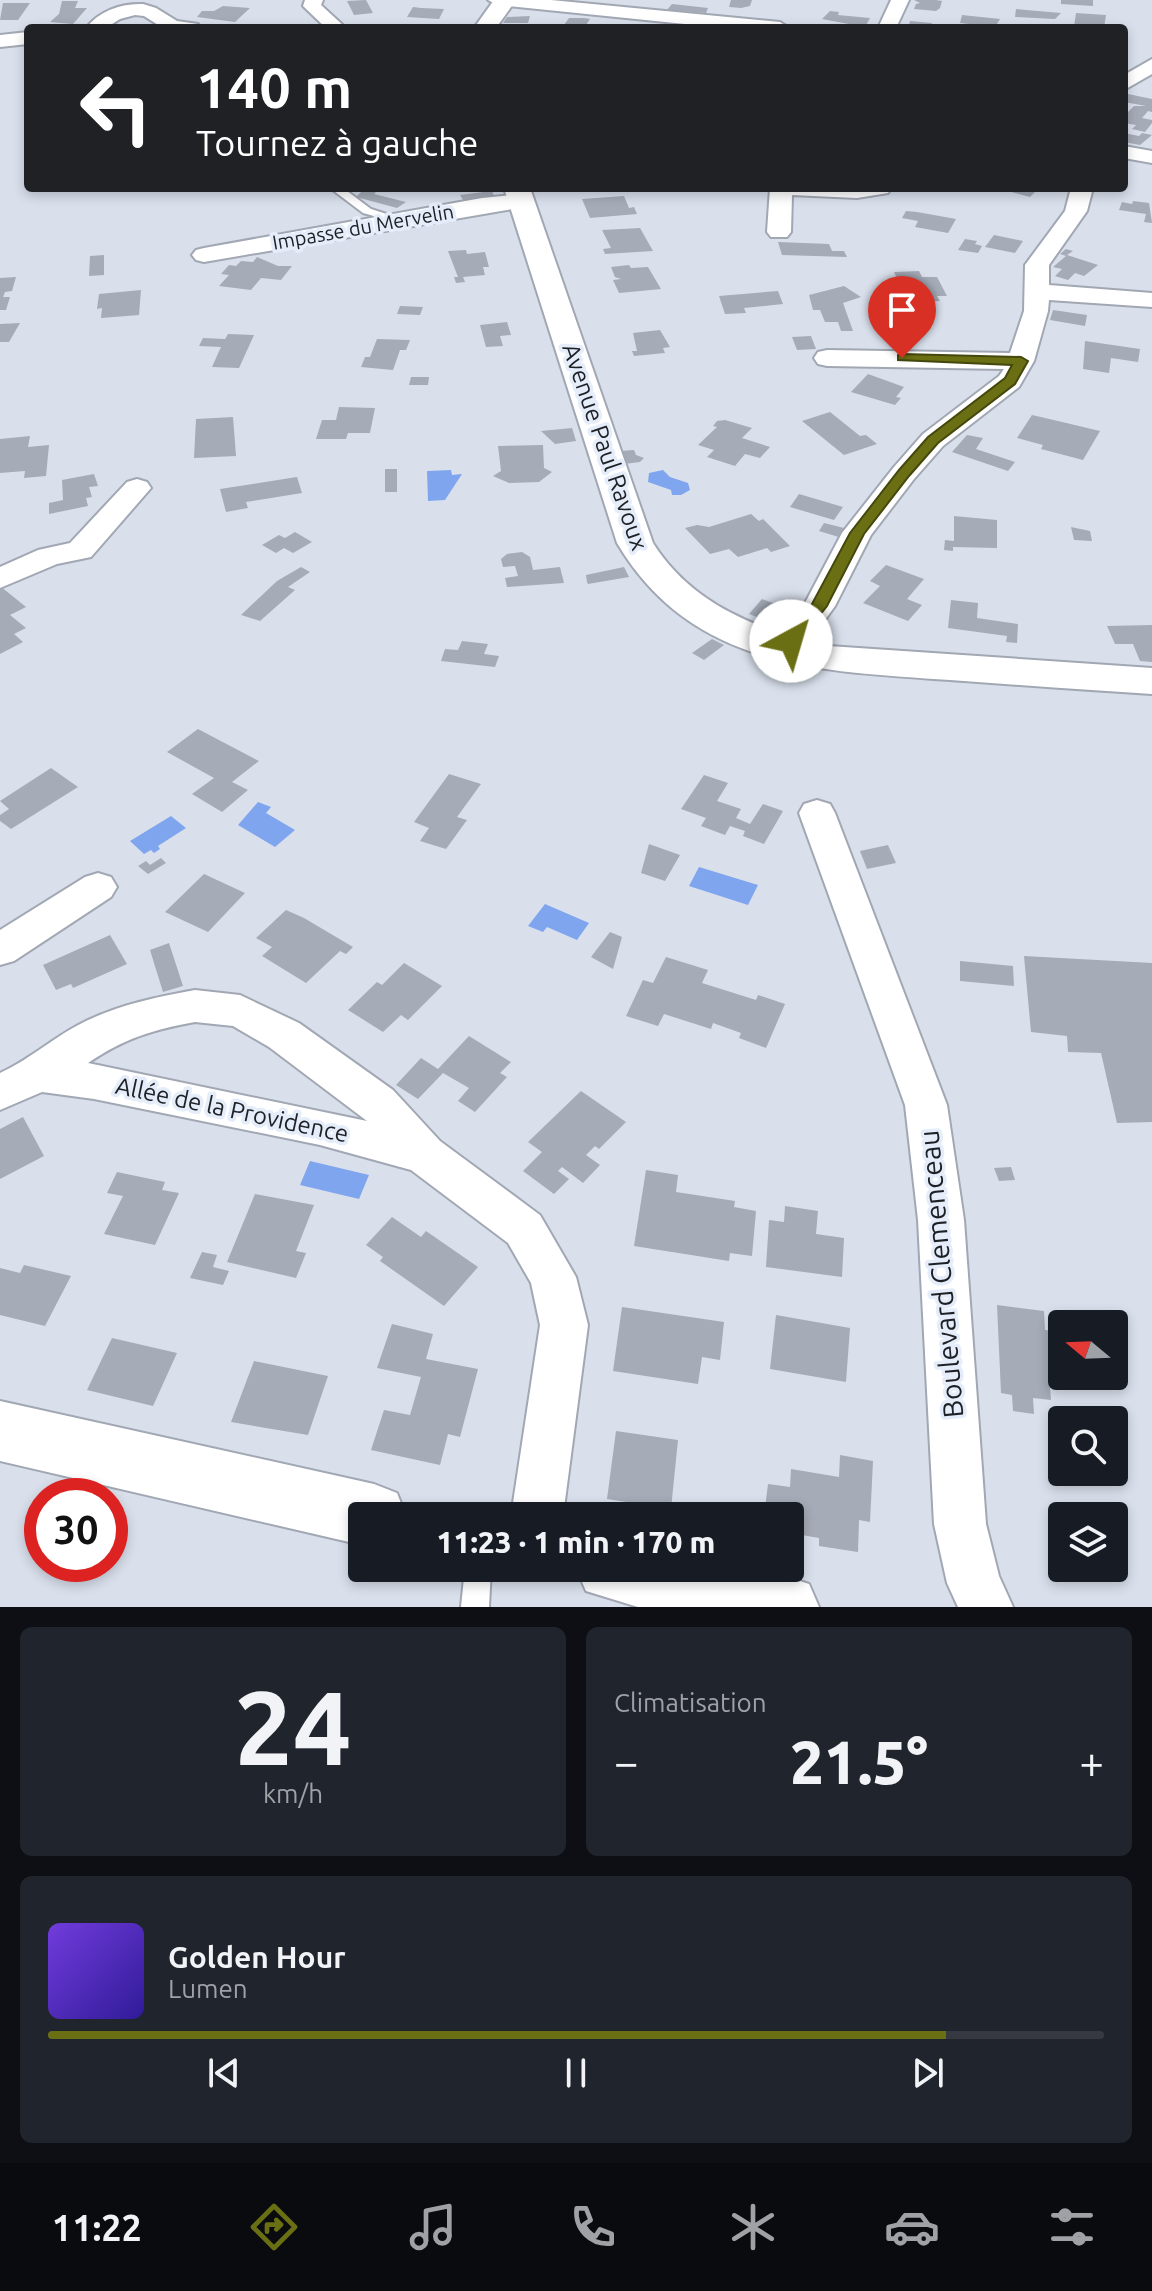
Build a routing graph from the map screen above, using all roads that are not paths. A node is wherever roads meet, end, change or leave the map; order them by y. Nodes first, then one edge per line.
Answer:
1 (314, 0) edge
2 (502, 0) edge
3 (900, 0) edge
4 (100, 24) edge
5 (165, 24) edge
6 (332, 24) edge
7 (487, 24) edge
8 (709, 24) edge
9 (889, 24) edge
10 (24, 38) edge
11 (0, 41) edge
12 (1128, 59) edge
13 (1152, 65) edge
14 (1128, 81) edge
15 (1128, 153) edge
16 (1152, 157) edge
17 (341, 192) edge
18 (447, 192) edge
19 (784, 192) edge
20 (1081, 192) edge
21 (519, 194) edge
22 (457, 210) junction
23 (399, 220) junction
24 (779, 232) dead end
25 (204, 255) dead end
26 (1037, 292) junction
27 (1152, 300) edge
28 (827, 358) dead end
29 (1021, 361) junction
30 (137, 488) dead end
31 (0, 579) edge
32 (786, 650) junction
33 (1152, 681) edge
34 (817, 813) dead end
35 (98, 887) dead end
36 (0, 950) edge
37 (19, 1083) edge
38 (424, 1154) junction
39 (0, 1431) edge
40 (539, 1502) edge
41 (348, 1510) edge
42 (477, 1582) edge
43 (673, 1582) edge
44 (475, 1607) edge
45 (786, 1607) edge
46 (986, 1607) edge

1 - 6 street
2 - 7 street
2 - 8 street
3 - 9 street
4 - 5 street
10 - 11 street
12 - 13 street
13 - 14 street
15 - 16 street
17 - 23 lane
18 - 22 street
19 - 24 street
20 - 26 street
21 - 22 street, Impasse du Mervelin
21 - 32 street, Avenue Paul Ravoux
22 - 23 street, Impasse du Mervelin
23 - 25 street, Impasse du Mervelin
26 - 27 street
26 - 29 street
28 - 29 street
29 - 32 street
30 - 31 street
32 - 33 street, Avenue Paul Ravoux
34 - 46 street, Boulevard Clemenceau
35 - 36 street
37 - 38 street, Allée de la Providence
37 - 38 street, Allée de la Providence
38 - 40 street, Allée de la Providence
39 - 41 street
42 - 44 lane
43 - 45 street

